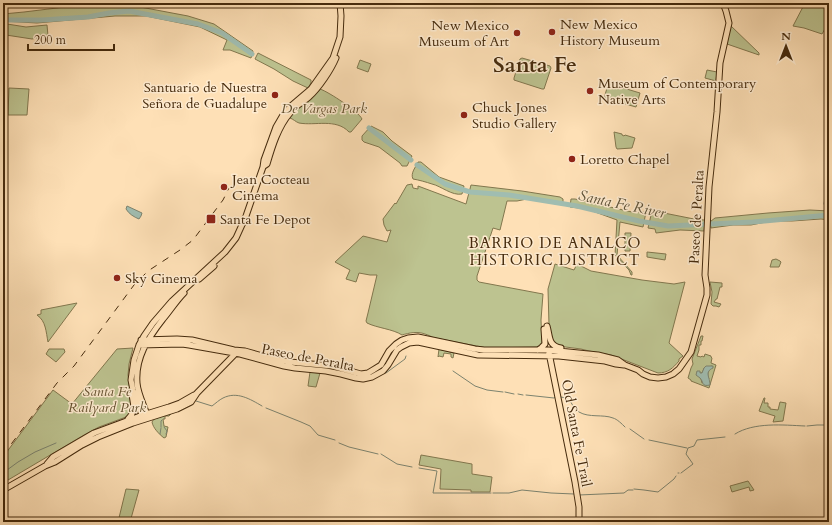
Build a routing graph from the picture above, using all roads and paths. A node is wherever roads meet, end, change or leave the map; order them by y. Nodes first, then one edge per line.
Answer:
1 (340, 3) edge
2 (344, 3) edge
3 (723, 3) edge
4 (314, 88) junction
5 (283, 115) junction
6 (277, 135) junction
7 (272, 139) junction
8 (269, 157) junction
9 (264, 167) junction
10 (236, 238) junction
11 (232, 243) junction
12 (226, 256) junction
13 (400, 337) dead end
14 (426, 338) junction
15 (143, 343) junction
16 (200, 347) junction
17 (492, 350) junction
18 (537, 350) junction
19 (237, 352) junction
20 (549, 353) junction
21 (585, 354) junction
22 (483, 355) junction
23 (290, 362) junction
24 (227, 363) junction
25 (272, 363) junction
26 (625, 364) junction
27 (302, 366) junction
28 (326, 371) junction
29 (352, 371) junction
30 (131, 380) junction
31 (145, 416) junction
32 (126, 420) junction
33 (45, 466) junction
34 (3, 490) edge
35 (579, 522) edge

1 - 4 main road
2 - 4 main road
3 - 26 main road, Paseo de Peralta
4 - 5 main road
4 - 6 main road
5 - 6 main road
5 - 7 main road
6 - 8 main road
7 - 8 main road
7 - 9 main road
8 - 9 main road
9 - 10 main road
10 - 11 main road
10 - 12 main road
11 - 12 main road
11 - 15 main road
12 - 15 main road
13 - 14 main road
14 - 17 main road, Paseo de Peralta
14 - 29 main road, Paseo de Peralta
15 - 16 main road, Paseo de Peralta
15 - 19 main road, Paseo de Peralta
15 - 30 main road
15 - 31 main road
16 - 19 main road, Paseo de Peralta
16 - 24 main road
17 - 18 main road, Paseo de Peralta
17 - 22 main road
18 - 20 main road, Paseo de Peralta
18 - 21 main road
19 - 23 main road, Paseo de Peralta
19 - 24 main road
19 - 25 main road, Paseo de Peralta
20 - 21 main road, Paseo de Peralta
20 - 22 main road, Paseo de Peralta
20 - 26 main road, Paseo de Peralta
20 - 35 main road, Old Santa Fe Trail
21 - 26 main road, Paseo de Peralta
22 - 28 main road, Paseo de Peralta
23 - 25 main road
23 - 27 main road, Paseo de Peralta
24 - 31 main road
25 - 27 main road, Paseo de Peralta
27 - 28 main road, Paseo de Peralta
27 - 29 main road, Paseo de Peralta
28 - 29 main road
30 - 31 main road
30 - 32 main road
31 - 32 main road
31 - 33 main road
32 - 33 main road
33 - 34 main road

